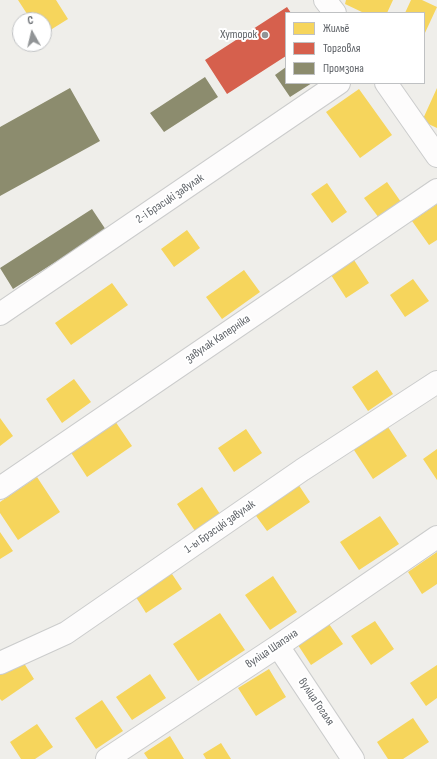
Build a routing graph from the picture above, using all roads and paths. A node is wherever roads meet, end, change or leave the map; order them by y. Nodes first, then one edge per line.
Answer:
1 (325, 0) edge
2 (334, 12) edge
3 (338, 84) edge
4 (387, 84) edge
5 (437, 156) edge
6 (437, 190) edge
7 (0, 314) edge
8 (437, 382) edge
9 (0, 488) edge
10 (437, 538) edge
11 (278, 646) junction
12 (0, 663) edge
13 (107, 759) edge
14 (353, 759) edge

1 - 2 street
3 - 7 street, 2-і Брэсцкі завулак
4 - 5 street
6 - 9 street, завулак Каперніка
8 - 12 street, 1-ы Брэсцкі завулак
10 - 11 street, вуліца Шапэна
11 - 13 street, вуліца Шапэна
11 - 14 street, вуліца Гогаля

